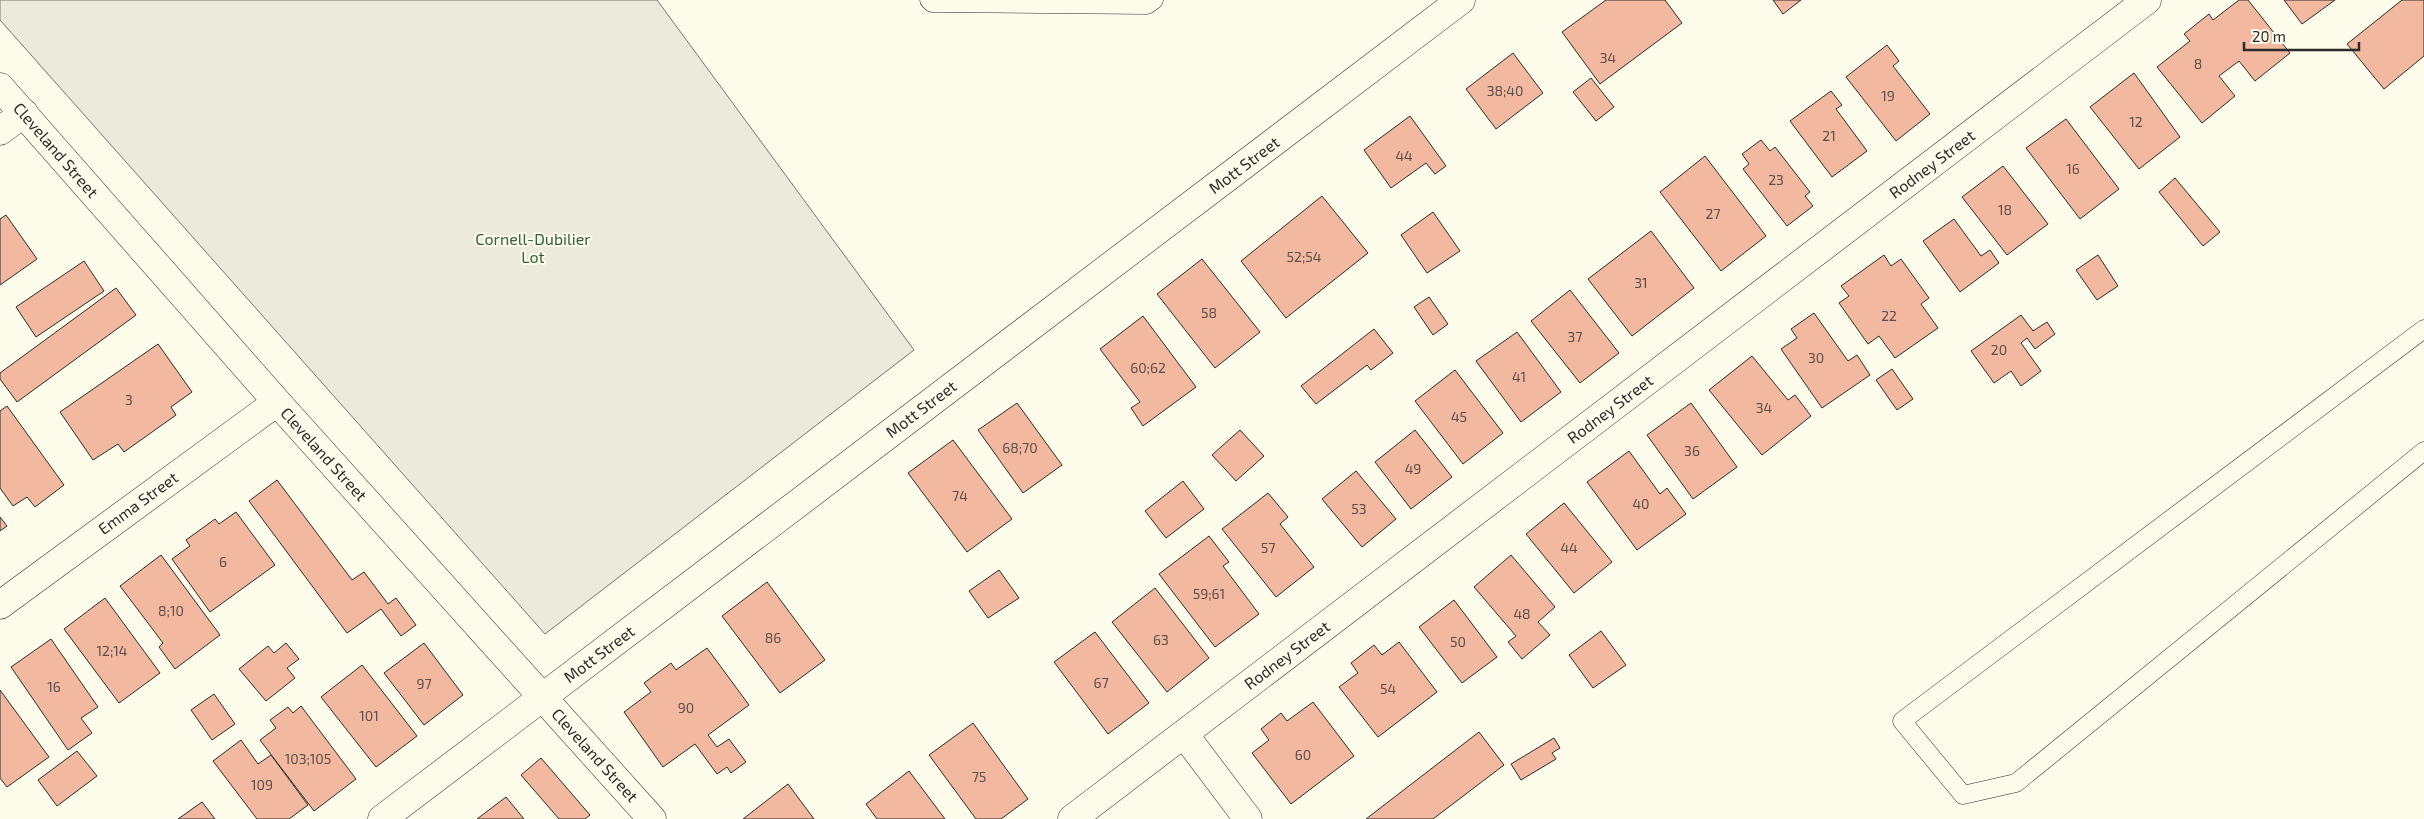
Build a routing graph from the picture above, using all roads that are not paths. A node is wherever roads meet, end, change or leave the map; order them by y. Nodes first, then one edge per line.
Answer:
1 (929, 0) edge
2 (1154, 0) edge
3 (2147, 0) edge
4 (1446, 4) edge
5 (0, 87) edge
6 (24, 113) junction
7 (0, 131) edge
8 (2424, 329) edge
9 (277, 402) junction
10 (2424, 451) edge
11 (0, 604) edge
12 (543, 696) junction
13 (1184, 734) junction
14 (382, 819) edge
15 (652, 819) edge
16 (1072, 819) edge
17 (1248, 819) edge

1 - 2 lane
3 - 13 street, Rodney Street
4 - 12 street, Mott Street
5 - 6 street, Cleveland Street
6 - 7 street
6 - 9 street, Cleveland Street
8 - 10 lane
9 - 11 street, Emma Street
9 - 12 street, Cleveland Street
12 - 14 street, Mott Street
12 - 15 street, Cleveland Street
13 - 16 street, Rodney Street
13 - 17 street

